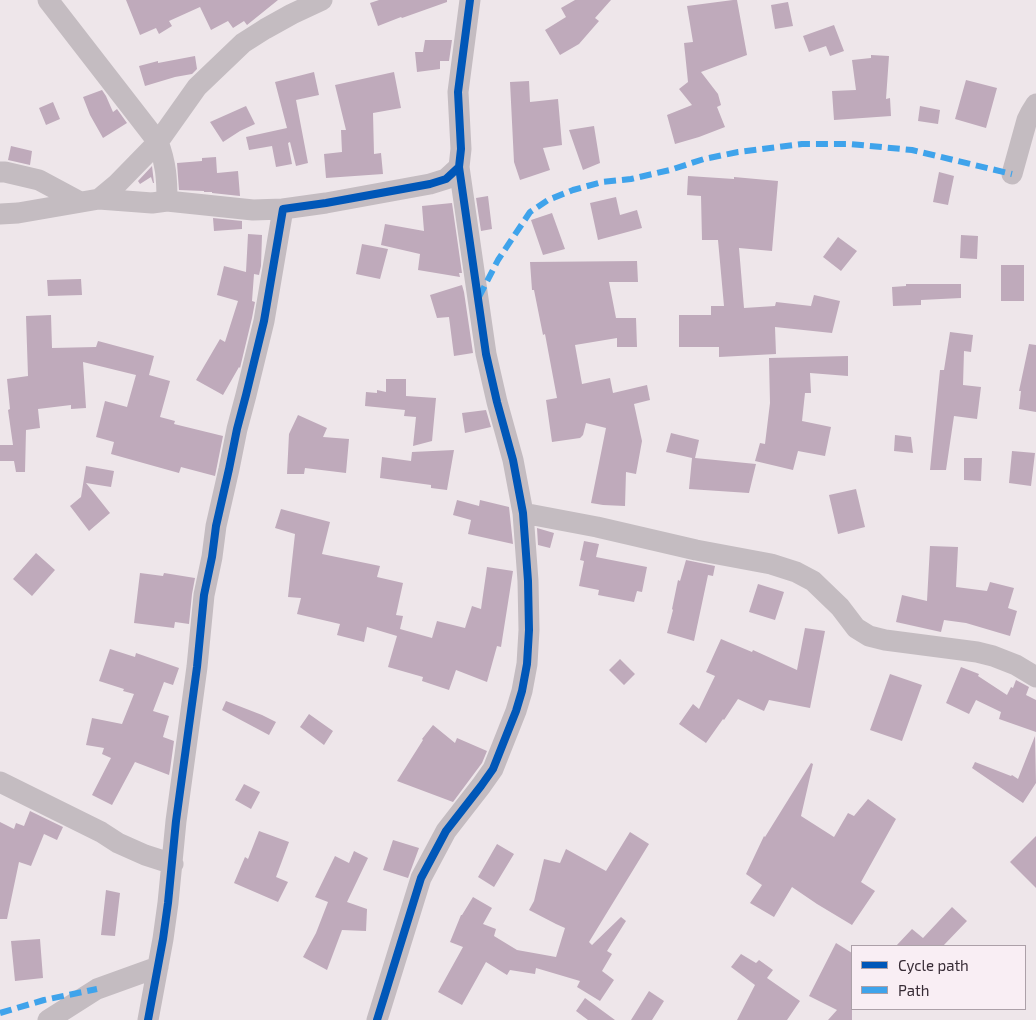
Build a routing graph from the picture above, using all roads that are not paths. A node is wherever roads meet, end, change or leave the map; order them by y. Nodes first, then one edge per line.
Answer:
1 (48, 0) edge
2 (322, 0) edge
3 (470, 0) edge
4 (1036, 104) edge
5 (158, 142) junction
6 (459, 167) junction
7 (0, 172) edge
8 (1012, 174) dead end
9 (90, 201) junction
10 (167, 201) junction
11 (284, 209) junction
12 (0, 214) edge
13 (523, 513) junction
14 (1036, 678) edge
15 (0, 782) edge
16 (173, 864) junction
17 (158, 967) junction
18 (48, 1020) edge
19 (148, 1020) edge
20 (376, 1020) edge

1 - 5 street
2 - 5 street
3 - 6 street
4 - 8 street
5 - 9 street
5 - 10 street
6 - 11 street
6 - 13 street
7 - 9 street
9 - 10 street
9 - 12 street
10 - 11 street
11 - 16 street
13 - 14 street
13 - 20 street
15 - 16 street
16 - 17 street
17 - 18 street
17 - 19 street

